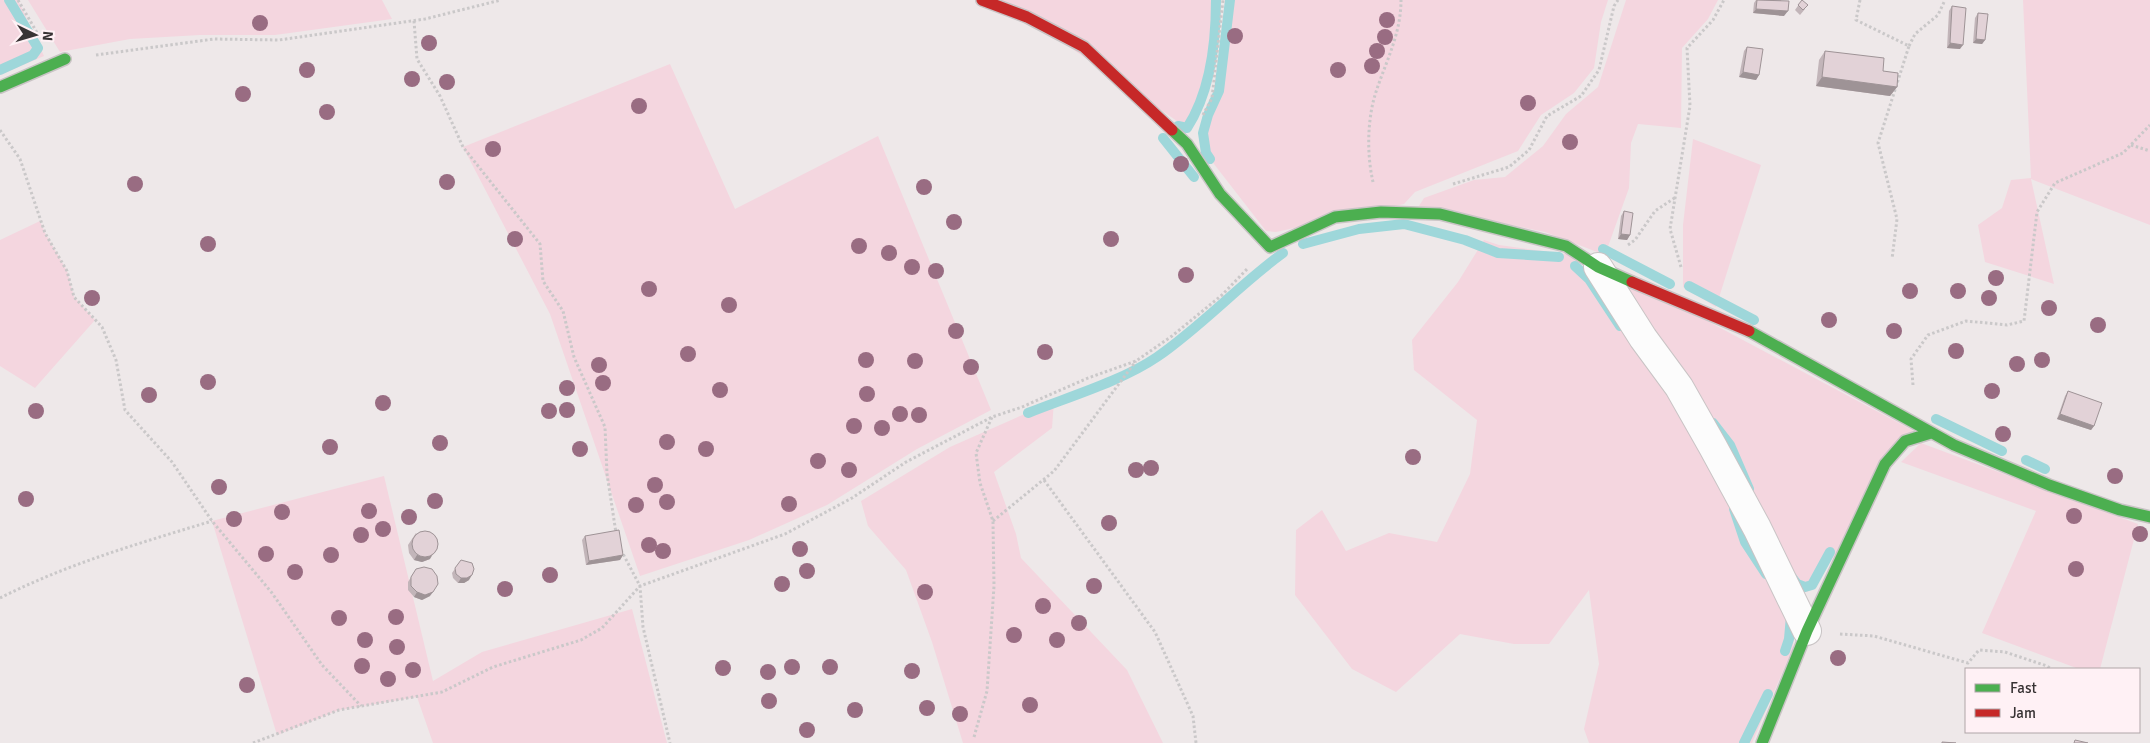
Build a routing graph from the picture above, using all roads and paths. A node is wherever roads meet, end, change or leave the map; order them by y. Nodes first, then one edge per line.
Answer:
1 (18, 0) edge
2 (501, 0) edge
3 (982, 0) edge
4 (1223, 0) edge
5 (1401, 0) edge
6 (1618, 0) edge
7 (1724, 0) edge
8 (1860, 0) edge
9 (1945, 0) edge
10 (414, 21) junction
11 (1909, 46) junction
12 (65, 59) junction
13 (0, 87) edge
14 (2150, 125) edge
15 (0, 130) edge
16 (1186, 144) junction
17 (2130, 145) junction
18 (2150, 152) edge
19 (1448, 186) dead end
20 (1676, 196) junction
21 (1381, 212) junction
22 (1628, 246) dead end
23 (1270, 247) junction
24 (1892, 259) dead end
25 (1598, 267) junction
26 (1678, 300) junction
27 (1136, 361) junction
28 (992, 417) junction
29 (1916, 425) junction
30 (1931, 433) junction
31 (1044, 480) junction
32 (2150, 517) edge
33 (212, 521) junction
34 (993, 522) junction
35 (617, 535) edge
36 (618, 544) edge
37 (640, 586) junction
38 (0, 598) edge
39 (1807, 631) junction
40 (2050, 668) edge
41 (362, 707) junction
42 (974, 738) dead end
43 (253, 743) edge
44 (670, 743) edge
45 (1196, 743) edge
46 (1762, 743) edge

1 - 12 path
2 - 10 path
3 - 16 street
4 - 16 path
5 - 21 path
6 - 19 path
7 - 20 path
8 - 11 path
9 - 11 path
10 - 12 path
10 - 35 path
11 - 24 path
12 - 13 street
14 - 17 path
15 - 33 path
16 - 23 street
17 - 18 path
17 - 29 path
20 - 22 path
20 - 26 path
21 - 23 street
21 - 25 street
23 - 27 path
25 - 26 street
25 - 39 street
26 - 29 street
27 - 28 path
27 - 31 path
28 - 34 path
28 - 37 path
29 - 30 street
30 - 32 street
30 - 39 street
31 - 34 path
31 - 45 path
33 - 38 path
33 - 41 path
34 - 42 path
36 - 37 path
37 - 41 path
37 - 44 path
39 - 40 path
39 - 46 street
41 - 43 path

